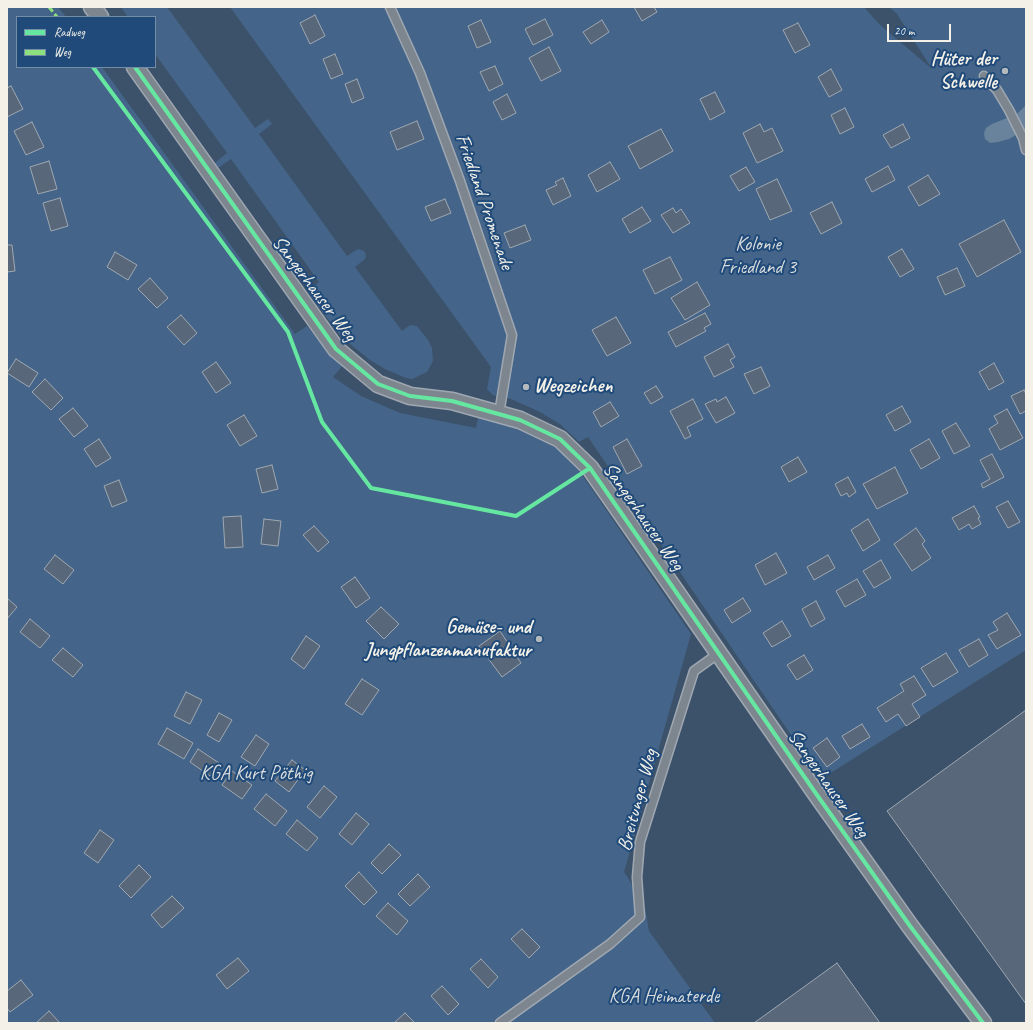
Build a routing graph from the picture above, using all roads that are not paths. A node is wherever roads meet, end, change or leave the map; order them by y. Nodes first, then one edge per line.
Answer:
1 (92, 7) edge
2 (390, 7) edge
3 (99, 16) edge
4 (136, 68) edge
5 (984, 76) dead end
6 (1026, 150) edge
7 (499, 414) junction
8 (719, 653) junction
9 (500, 1023) edge
10 (983, 1023) edge

1 - 3 street
2 - 7 lane, Friedland Promenade
4 - 7 street, Sangerhauser Weg
5 - 6 lane
7 - 8 street, Sangerhauser Weg
8 - 9 lane, Breitunger Weg
8 - 10 street, Sangerhauser Weg

